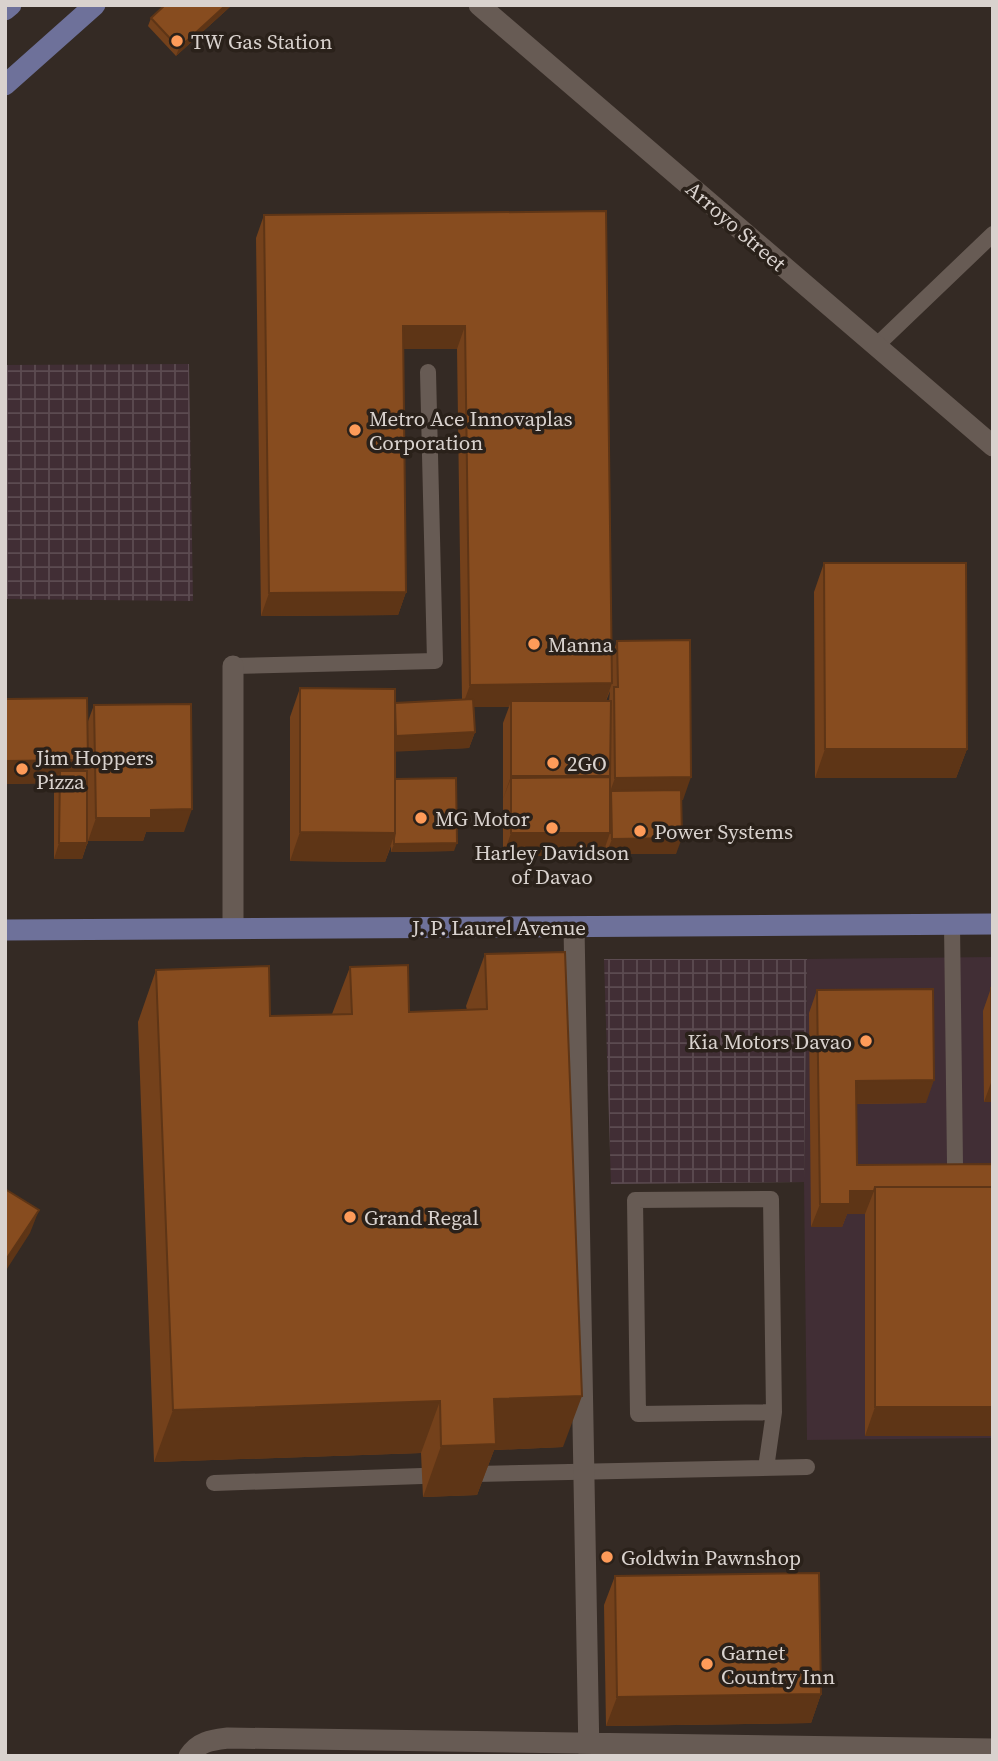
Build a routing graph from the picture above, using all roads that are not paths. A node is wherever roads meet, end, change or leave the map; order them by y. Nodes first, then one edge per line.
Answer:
1 (11, 5) edge
2 (95, 5) edge
3 (479, 5) edge
4 (5, 10) edge
5 (5, 85) edge
6 (993, 234) edge
7 (876, 346) junction
8 (428, 372) dead end
9 (993, 446) edge
10 (233, 666) joint
11 (993, 924) edge
12 (952, 925) junction
13 (574, 927) junction
14 (233, 929) junction
15 (5, 930) edge
16 (955, 1164) edge
17 (774, 1412) junction
18 (807, 1467) dead end
19 (766, 1468) junction
20 (583, 1471) junction
21 (477, 1474) edge
22 (422, 1476) dead end
23 (214, 1483) dead end
24 (589, 1749) edge
25 (993, 1749) edge
26 (189, 1756) edge

1 - 4 main road
2 - 5 main road
3 - 7 street, Arroyo Street
6 - 7 lane
7 - 9 street, Arroyo Street
8 - 10 lane
10 - 14 street
11 - 12 main road, J. P. Laurel Avenue
12 - 13 main road, J. P. Laurel Avenue
12 - 16 lane
13 - 14 main road, J. P. Laurel Avenue
13 - 20 street
14 - 15 main road, J. P. Laurel Avenue
17 - 17 lane
17 - 19 lane
18 - 19 lane
19 - 20 lane
20 - 21 lane
20 - 24 street
22 - 23 lane
24 - 25 street
24 - 26 street

